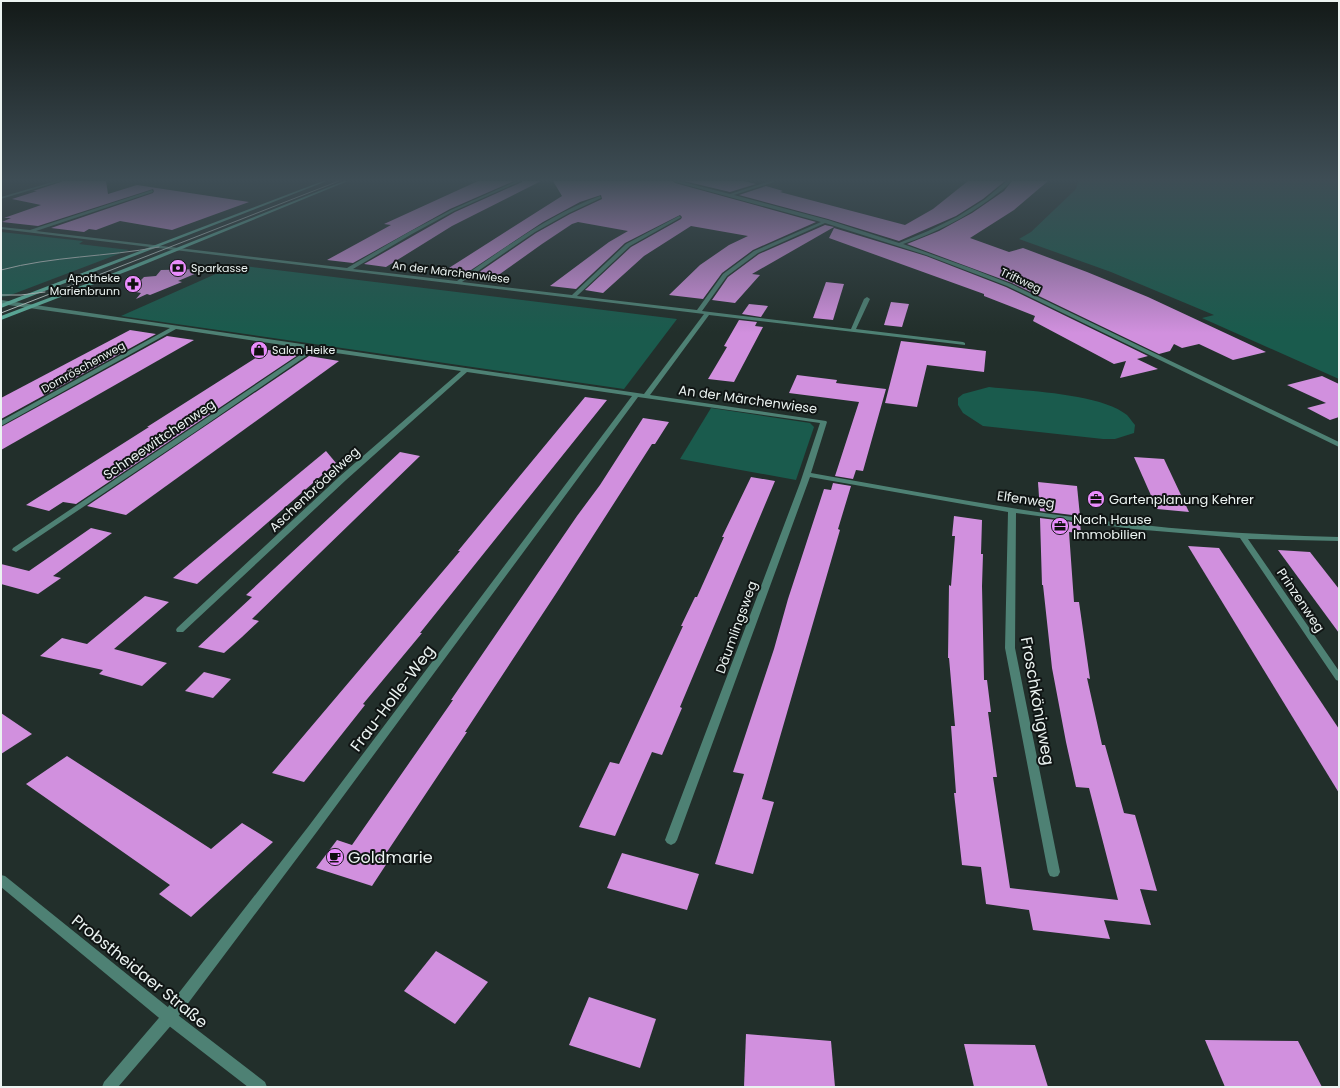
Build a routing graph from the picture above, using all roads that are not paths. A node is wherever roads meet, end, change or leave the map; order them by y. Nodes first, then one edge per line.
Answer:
1 (30, 232) edge
2 (193, 232) edge
3 (217, 232) edge
4 (412, 232) edge
5 (533, 232) edge
6 (652, 232) edge
7 (802, 232) edge
8 (863, 232) edge
9 (927, 232) edge
10 (901, 243) junction
11 (153, 247) junction
12 (177, 250) junction
13 (348, 270) junction
14 (458, 283) junction
15 (573, 297) junction
16 (867, 300) dead end
17 (1, 302) edge
18 (10, 303) junction
19 (1, 306) edge
20 (33, 306) junction
21 (698, 312) junction
22 (708, 313) junction
23 (1, 318) edge
24 (176, 327) junction
25 (853, 331) junction
26 (964, 344) dead end
27 (315, 347) junction
28 (467, 369) junction
29 (641, 395) junction
30 (824, 422) joint
31 (1, 424) edge
32 (1339, 445) edge
33 (806, 474) junction
34 (1012, 510) junction
35 (1242, 536) junction
36 (1339, 539) edge
37 (16, 550) dead end
38 (180, 630) dead end
39 (1339, 678) edge
40 (671, 840) dead end
41 (1054, 872) dead end
42 (1, 880) edge
43 (169, 1017) junction
44 (109, 1087) edge
45 (260, 1087) edge

1 - 11 street, An der Märchenwiese
2 - 11 main road
3 - 12 main road
4 - 13 street
5 - 14 street
6 - 15 street
7 - 21 street
8 - 10 street, Triftweg
9 - 10 street
10 - 32 street, Triftweg
11 - 12 street, An der Märchenwiese
11 - 18 main road
12 - 13 street, An der Märchenwiese
12 - 20 main road
13 - 14 street, An der Märchenwiese
14 - 15 street, An der Märchenwiese
15 - 21 street, An der Märchenwiese
16 - 25 street
17 - 18 street, An der Märchenwiese
18 - 19 main road
18 - 20 street, An der Märchenwiese
20 - 23 main road
20 - 24 street, An der Märchenwiese
21 - 22 street, An der Märchenwiese
22 - 25 street, An der Märchenwiese
22 - 29 street, An der Märchenwiese
24 - 27 street, An der Märchenwiese
24 - 31 street, Dornröschenweg
25 - 26 street, An der Märchenwiese
27 - 28 street, An der Märchenwiese
27 - 37 street, Schneewittchenweg
28 - 29 street, An der Märchenwiese
28 - 38 street, Aschenbrödelweg
29 - 30 street, An der Märchenwiese
29 - 43 street, Frau-Holle-Weg
30 - 33 street, Däumlingsweg
33 - 34 street, Elfenweg
33 - 40 street, Däumlingsweg
34 - 35 street, Elfenweg
34 - 41 street, Froschkönigweg
35 - 36 street, Elfenweg
35 - 39 street, Prinzenweg
42 - 43 street, Probstheidaer Straße
43 - 44 street, Frau-Holle-Weg
43 - 45 street, Probstheidaer Straße

